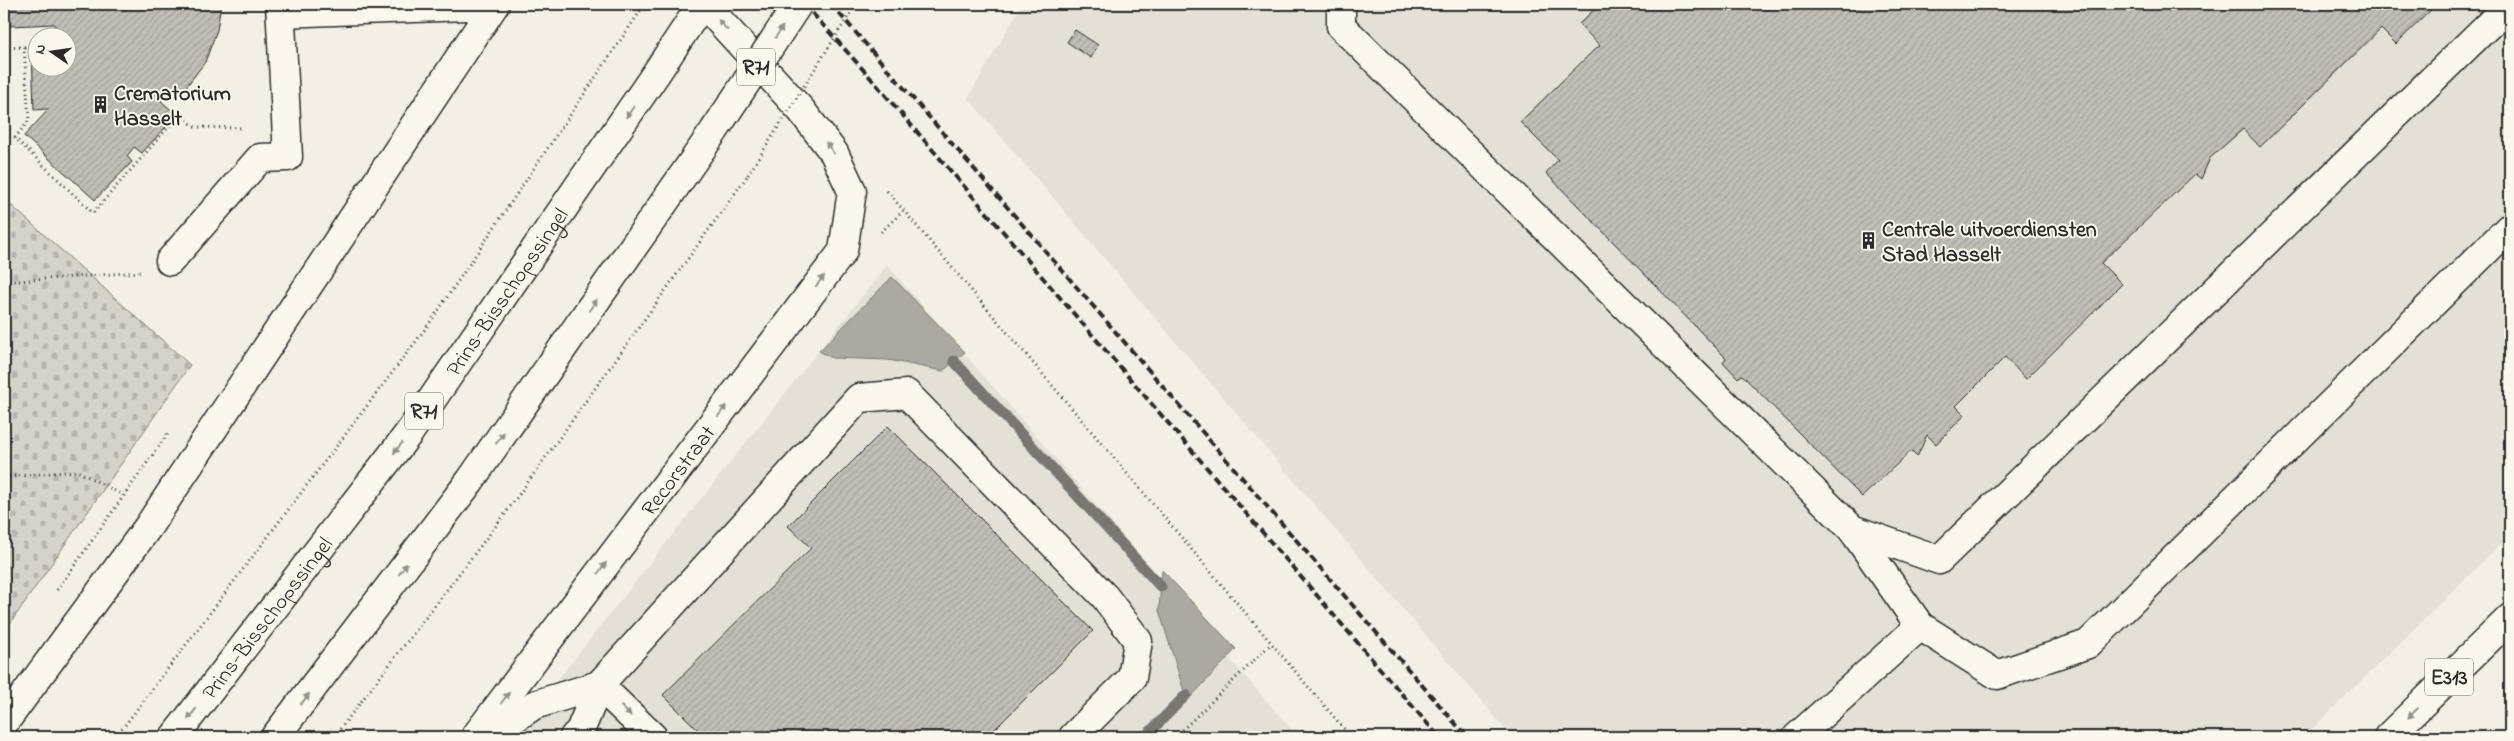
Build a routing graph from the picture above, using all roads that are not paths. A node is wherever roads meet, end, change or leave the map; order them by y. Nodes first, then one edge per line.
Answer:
1 (494, 4) edge
2 (703, 4) edge
3 (798, 4) edge
4 (1341, 4) edge
5 (2510, 4) edge
6 (396, 6) edge
7 (280, 9) edge
8 (852, 191) joint
9 (2510, 227) edge
10 (170, 261) road end
11 (1852, 530) junction
12 (2510, 618) edge
13 (1920, 626) junction
14 (599, 685) junction
15 (4, 723) edge
16 (174, 737) edge
17 (276, 737) edge
18 (476, 737) edge
19 (487, 737) edge
20 (574, 737) edge
21 (652, 737) edge
22 (1073, 737) edge
23 (1797, 737) edge
24 (2388, 737) edge

1 - 6 main road
1 - 15 main road
8 -> 2 main road, Prins-Bisschopssingel
2 -> 16 main road, Prins-Bisschopssingel / R71
17 -> 3 main road, R71, bridge
4 - 11 main road
5 - 11 main road
6 - 7 main road
7 - 10 main road
18 -> 8 main road, Recorstraat
9 - 13 main road
11 - 13 main road
12 -> 24 main road, E313
13 - 23 main road
14 - 19 main road
14 - 20 main road
14 -> 21 main road
14 - 22 main road

